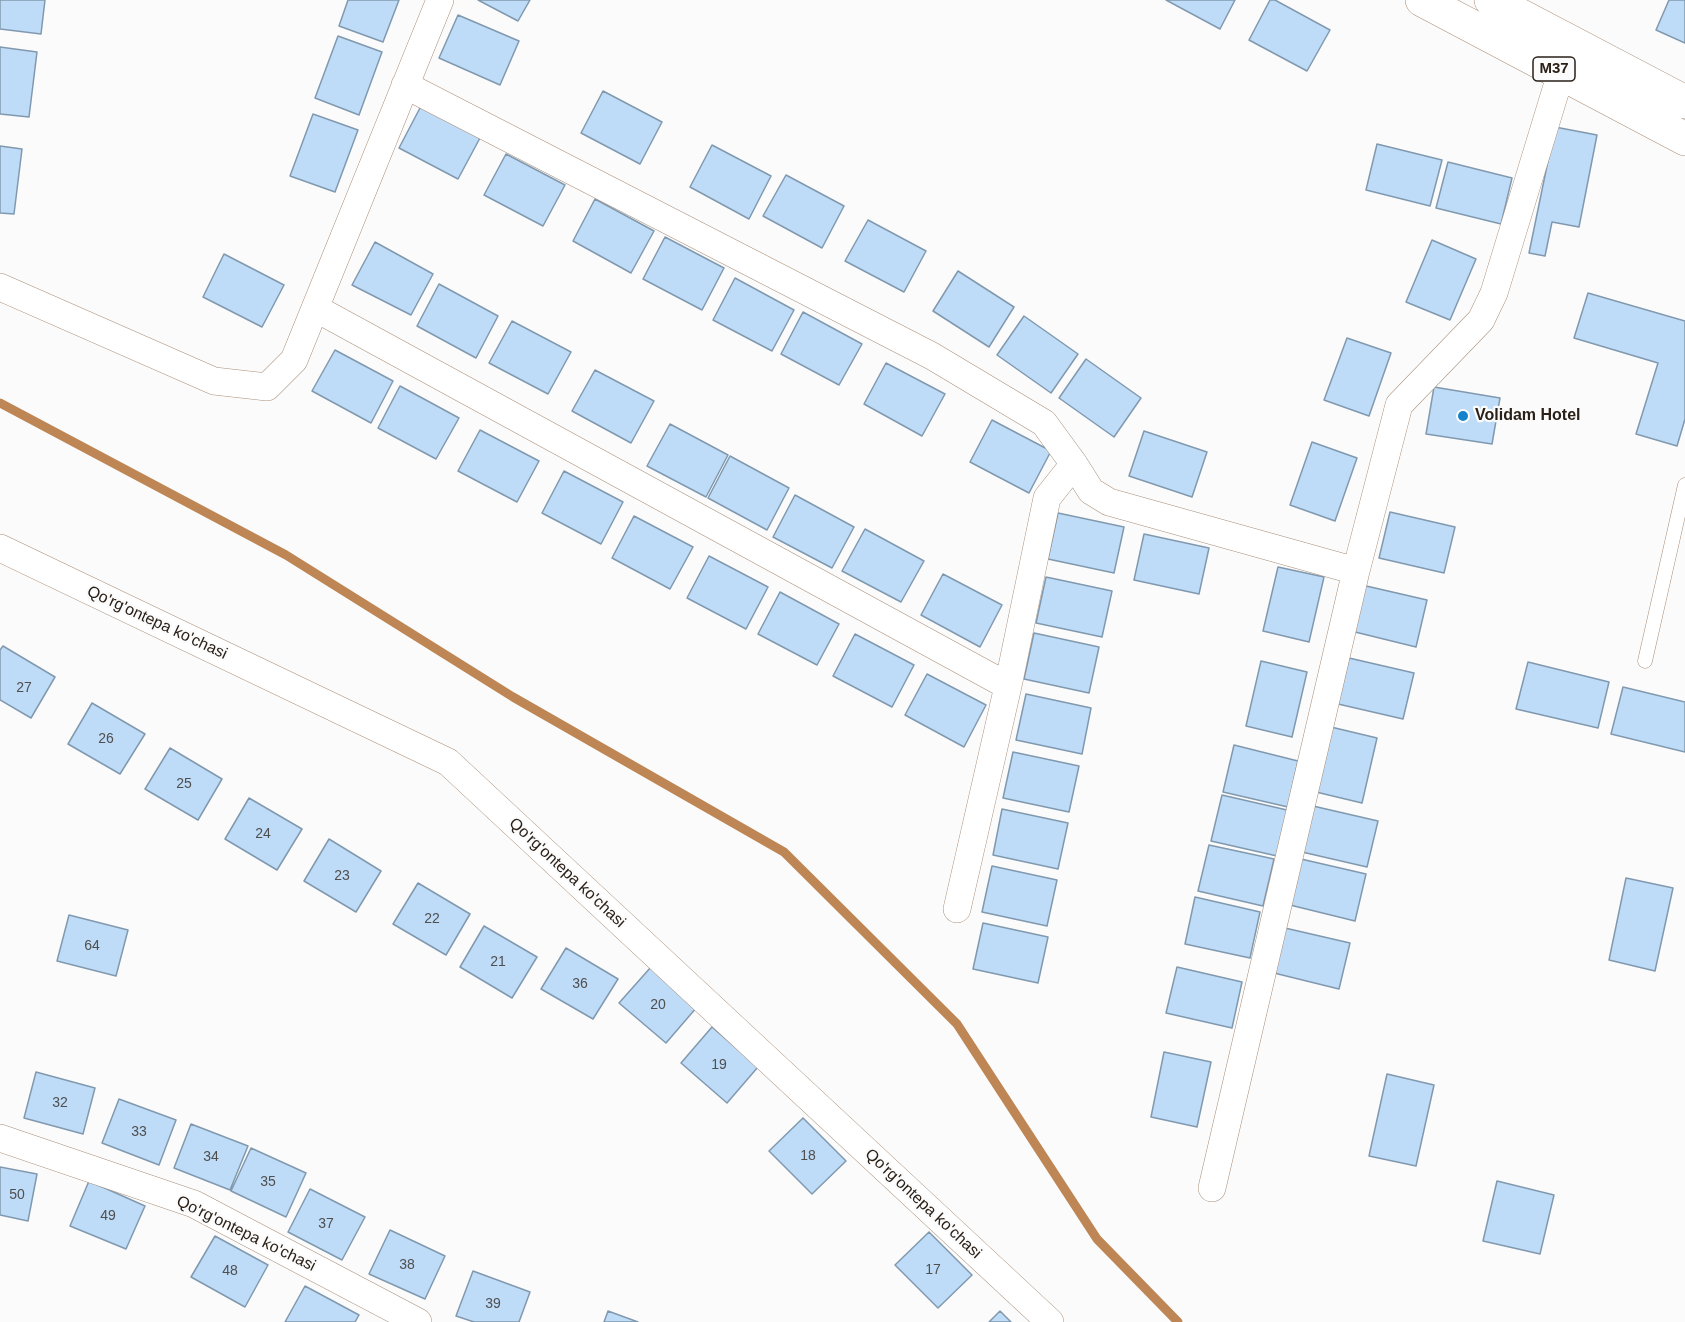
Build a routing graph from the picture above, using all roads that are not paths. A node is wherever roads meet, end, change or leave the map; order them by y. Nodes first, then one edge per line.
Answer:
1 (440, 0) edge
2 (1422, 0) edge
3 (1491, 0) edge
4 (1561, 73) junction
5 (405, 86) junction
6 (1685, 102) edge
7 (1685, 139) edge
8 (0, 287) edge
9 (315, 308) junction
10 (1074, 464) junction
11 (1685, 485) edge
12 (0, 548) edge
13 (1356, 571) junction
14 (1645, 661) dead end
15 (1008, 686) junction
16 (957, 909) dead end
17 (0, 1138) edge
18 (1212, 1188) dead end
19 (418, 1322) edge
20 (1050, 1322) edge

1 - 5 street
2 - 4 highway, M37
3 - 6 highway, M37
4 - 7 highway, M37
4 - 13 street
5 - 9 street
5 - 10 street
8 - 9 street
9 - 15 street
10 - 13 street
10 - 15 street
11 - 14 lane
12 - 20 street, Qo'rg'ontepa ko'chasi
13 - 18 street
15 - 16 street
17 - 19 street, Qo'rg'ontepa ko'chasi

